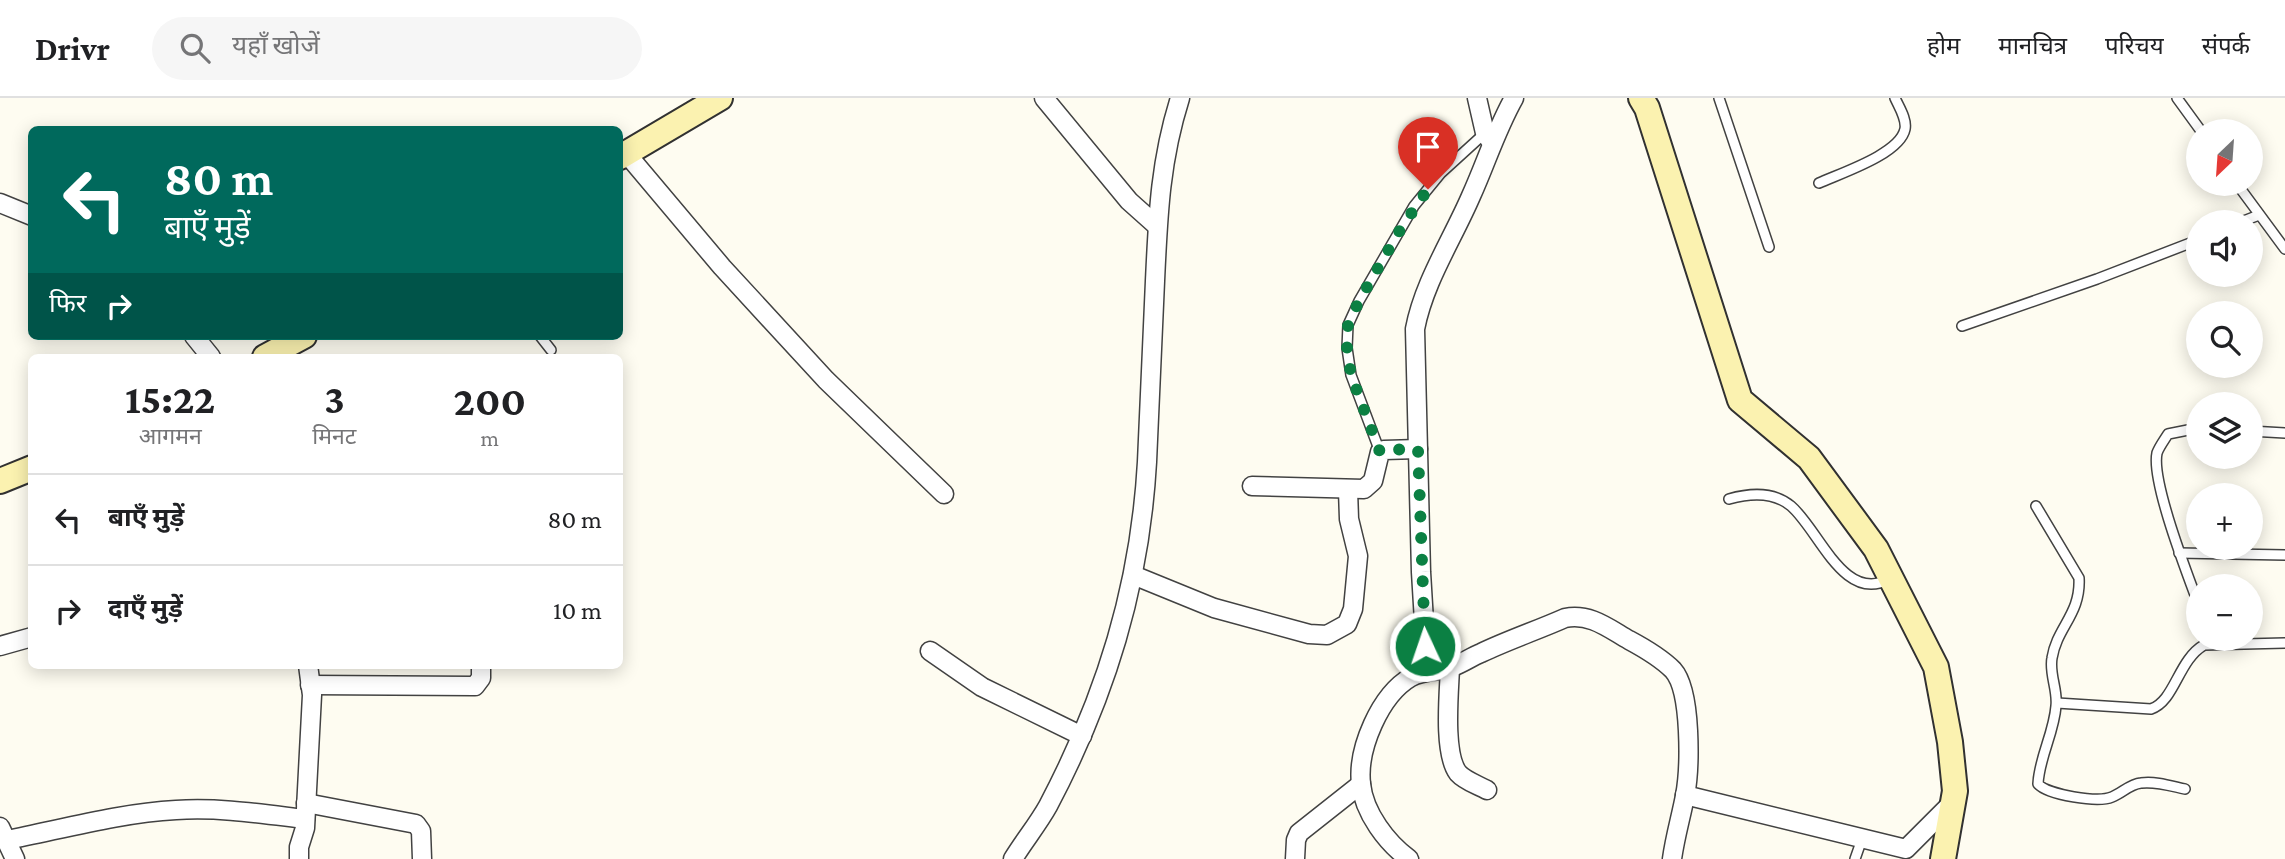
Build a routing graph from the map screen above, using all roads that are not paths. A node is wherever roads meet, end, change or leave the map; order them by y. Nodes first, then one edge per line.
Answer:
1 (720, 98) edge
2 (1044, 98) edge
3 (1180, 98) edge
4 (1477, 98) edge
5 (1514, 98) edge
6 (1641, 98) edge
7 (1719, 98) edge
8 (1895, 98) edge
9 (2177, 98) edge
10 (2192, 119) edge
11 (1488, 138) junction
12 (623, 155) edge
13 (1819, 183) dead end
14 (0, 203) edge
15 (28, 214) edge
16 (2263, 220) edge
17 (1157, 226) junction
18 (2186, 245) edge
19 (1769, 247) dead end
20 (2285, 249) edge
21 (1962, 326) dead end
22 (197, 340) edge
23 (297, 340) edge
24 (543, 340) edge
25 (551, 350) dead end
26 (209, 354) edge
27 (271, 354) edge
28 (2186, 430) edge
29 (2263, 432) edge
30 (2285, 433) edge
31 (1418, 449) junction
32 (1380, 452) junction
33 (28, 470) edge
34 (0, 481) edge
35 (1252, 485) dead end
36 (1348, 490) junction
37 (944, 494) dead end
38 (1729, 499) dead end
39 (2036, 506) dead end
40 (2179, 553) junction
41 (2285, 555) edge
42 (2187, 574) edge
43 (1133, 575) junction
44 (1891, 578) junction
45 (28, 638) edge
46 (2263, 642) edge
47 (2285, 643) edge
48 (0, 646) edge
49 (930, 651) dead end
50 (2194, 651) edge
51 (1450, 668) junction
52 (308, 669) edge
53 (481, 669) edge
54 (1427, 671) junction
55 (310, 685) junction
56 (2057, 703) junction
57 (1082, 736) junction
58 (1361, 784) junction
59 (2185, 789) dead end
60 (1487, 790) dead end
61 (1685, 795) junction
62 (1953, 802) junction
63 (306, 811) junction
64 (4, 833) edge
65 (1862, 839) junction
66 (1401, 857) edge
67 (15, 859) edge
68 (299, 859) edge
69 (422, 859) edge
70 (1013, 859) edge
71 (1295, 859) edge
72 (1672, 859) edge
73 (1855, 859) edge
74 (1943, 859) edge

1 - 12 main road
2 - 17 street
3 - 17 street
4 - 11 street
5 - 11 street
6 - 44 main road
7 - 19 lane
8 - 13 lane
9 - 10 lane
11 - 31 street
11 - 32 lane
12 - 37 street
14 - 15 street
16 - 20 lane
17 - 43 street
18 - 21 lane
22 - 26 street
23 - 27 main road
24 - 25 lane
28 - 40 lane
29 - 30 lane
31 - 32 street
31 - 54 street
32 - 36 street
33 - 34 main road
35 - 36 street
36 - 43 street
38 - 44 lane
39 - 56 lane
40 - 41 lane
40 - 42 lane
43 - 57 street
44 - 62 main road
45 - 48 street
46 - 47 lane
49 - 57 street
50 - 56 lane
51 - 54 street
51 - 60 street
51 - 61 street
52 - 55 street
53 - 55 street
54 - 58 street
55 - 63 street
56 - 59 lane
57 - 70 street
58 - 66 street
58 - 71 street
61 - 65 street
61 - 72 street
62 - 65 street
62 - 74 main road
63 - 64 street
63 - 68 street
63 - 69 street
64 - 67 street
65 - 73 lane

